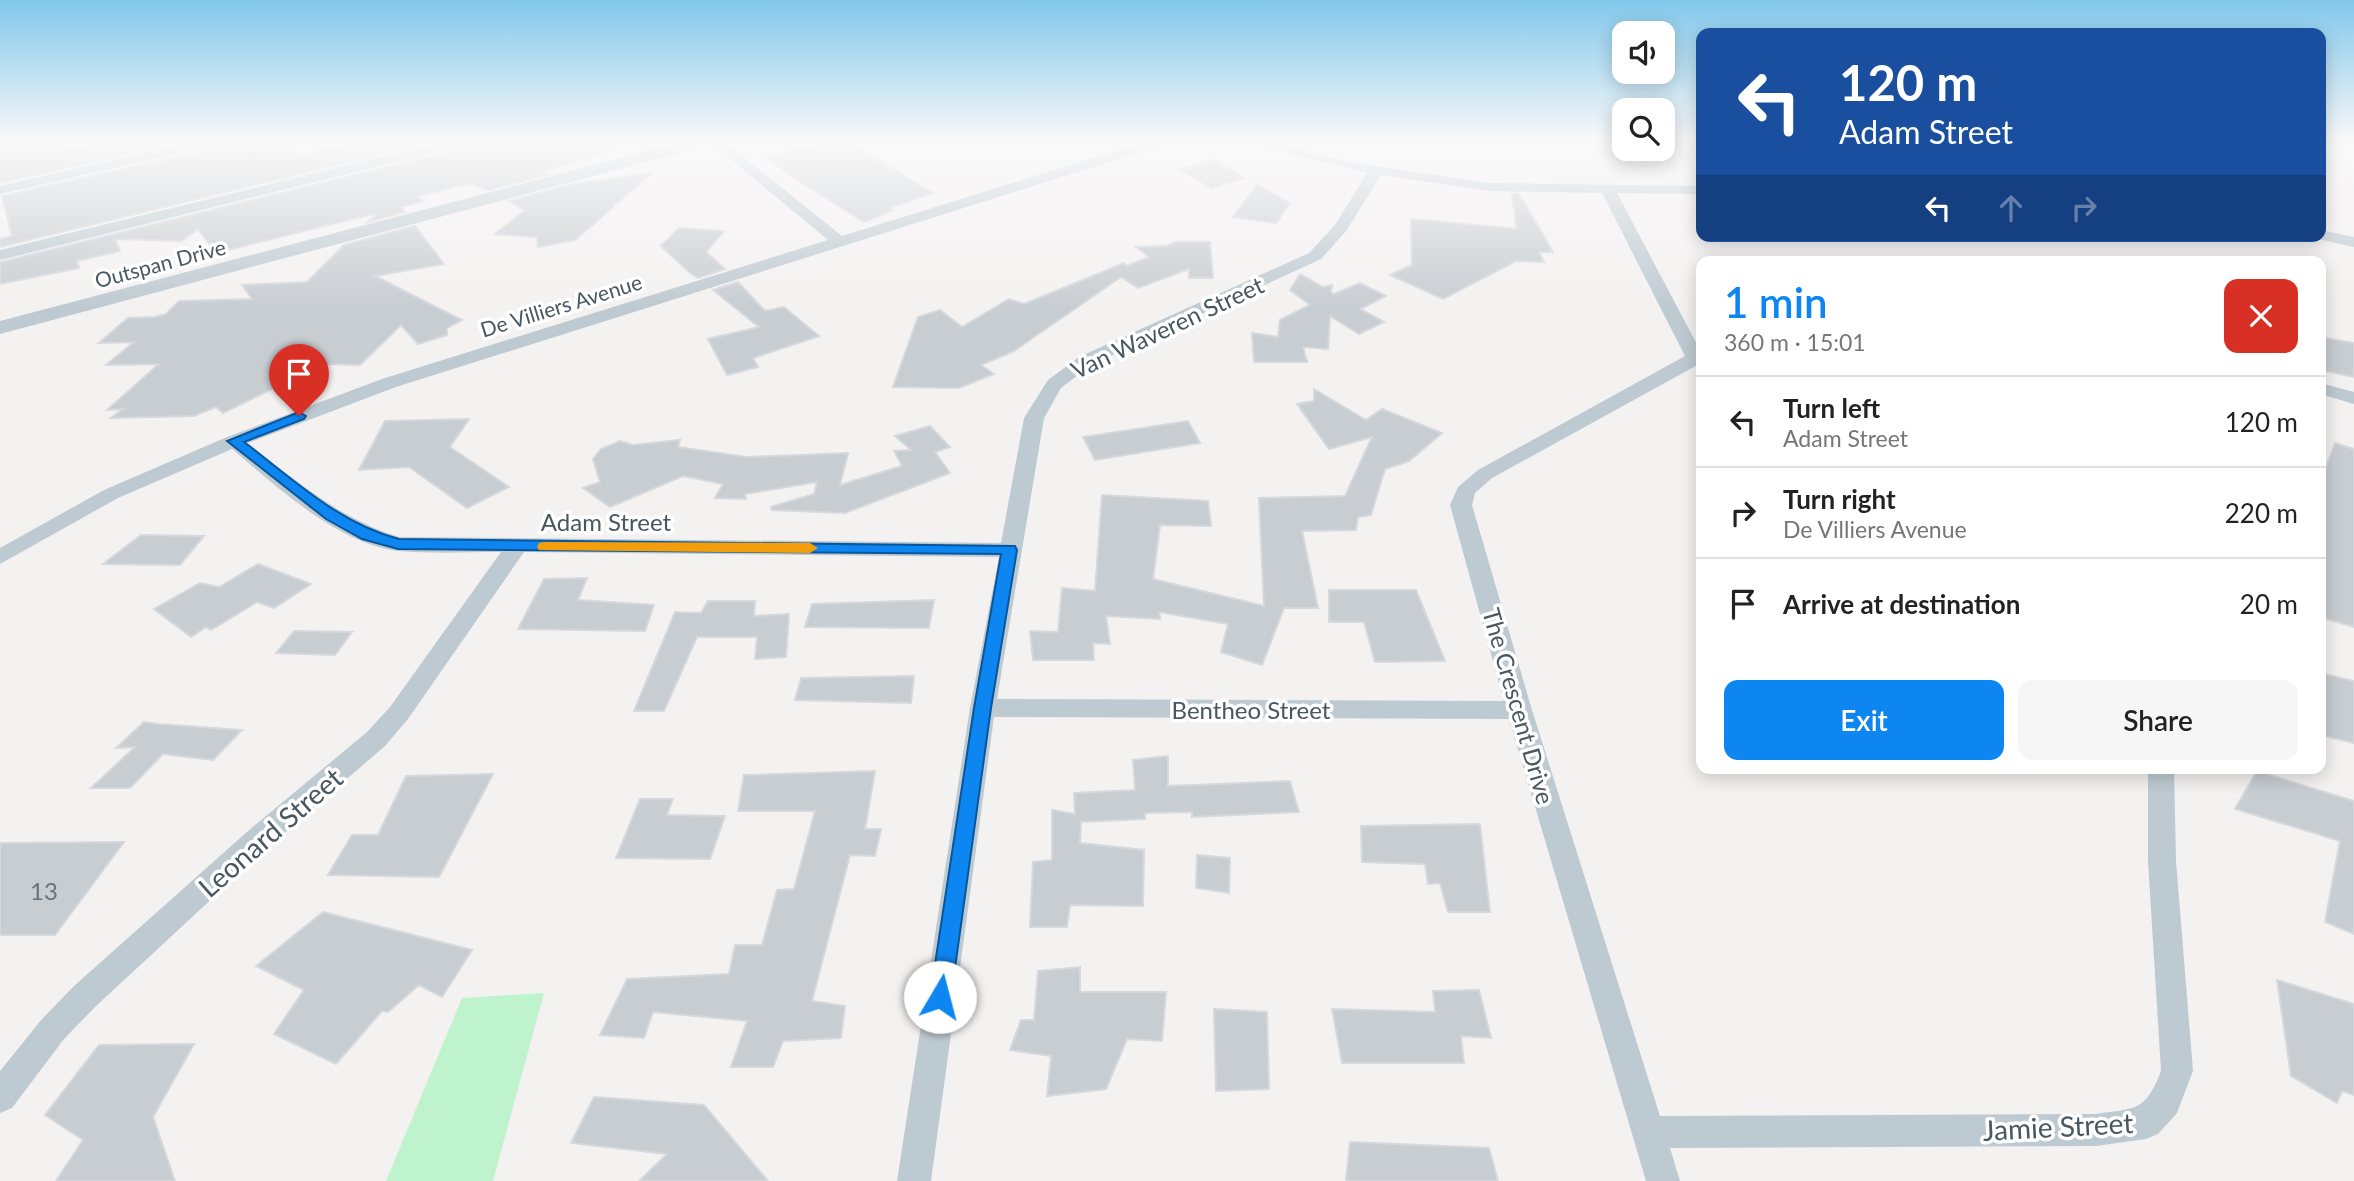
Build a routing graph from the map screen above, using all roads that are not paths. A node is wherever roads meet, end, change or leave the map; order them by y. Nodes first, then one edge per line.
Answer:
1 (231, 198) edge
2 (489, 198) edge
3 (786, 198) edge
4 (982, 198) edge
5 (1360, 198) edge
6 (1612, 198) edge
7 (2326, 235) edge
8 (2354, 242) edge
9 (841, 243) junction
10 (0, 255) edge
11 (0, 328) edge
12 (1696, 354) edge
13 (1696, 359) edge
14 (2326, 390) edge
15 (2354, 398) edge
16 (234, 441) junction
17 (516, 547) junction
18 (1009, 550) junction
19 (0, 557) edge
20 (983, 708) junction
21 (1519, 710) junction
22 (2161, 774) edge
23 (0, 1097) edge
24 (1648, 1132) junction
25 (914, 1181) edge
26 (1663, 1181) edge

1 - 10 street
2 - 11 street, Outspan Drive
3 - 9 street
4 - 9 street, De Villiers Avenue
5 - 18 street, Van Waveren Street
6 - 12 street
7 - 8 street
9 - 16 street, De Villiers Avenue
13 - 21 street, The Crescent Drive
14 - 15 street
16 - 17 street, Adam Street
16 - 19 street, De Villiers Avenue
17 - 18 street, Adam Street
17 - 23 street, Leonard Street
18 - 20 street, Van Waveren Street
20 - 21 street, Bentheo Street
20 - 25 street, Van Waveren Street
21 - 24 street, The Crescent Drive
22 - 24 street, Jamie Street
24 - 26 street, The Crescent Drive

